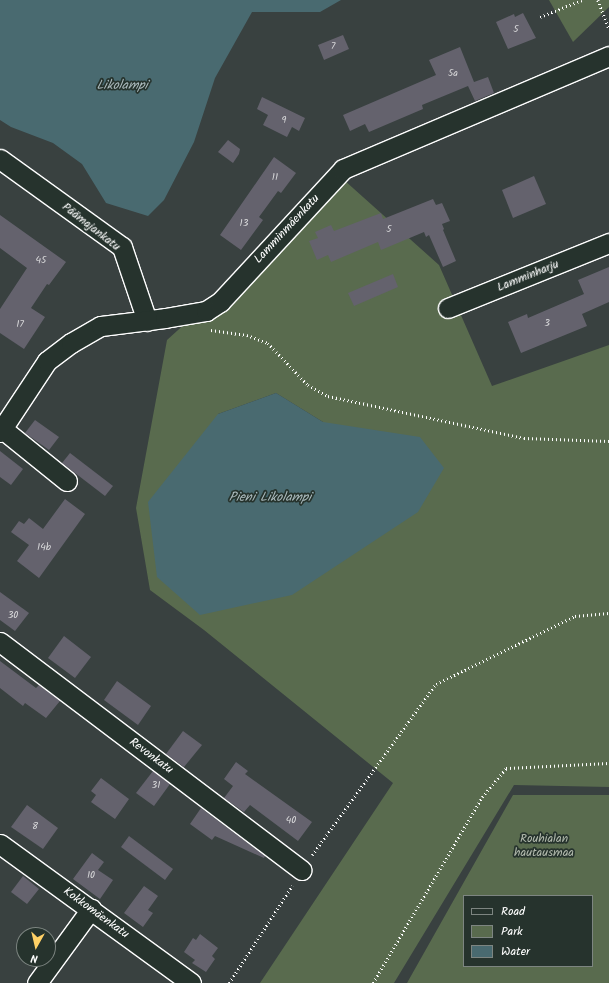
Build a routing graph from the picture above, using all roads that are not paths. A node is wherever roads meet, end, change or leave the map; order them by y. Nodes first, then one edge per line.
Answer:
1 (609, 56) edge
2 (0, 159) edge
3 (609, 243) edge
4 (448, 308) dead end
5 (147, 320) junction
6 (1, 430) edge
7 (67, 481) dead end
8 (0, 642) edge
9 (0, 844) edge
10 (302, 870) road end
11 (91, 909) junction
12 (37, 983) edge
13 (191, 983) edge

1 - 5 street, Lamminmäenkatu
2 - 5 street, Päämajankatu
3 - 4 street, Lamminharju
5 - 6 street, Lamminmäenkatu
6 - 7 street
8 - 10 street, Revonkatu
9 - 11 street, Kokkomäenkatu
11 - 12 street
11 - 13 street, Kokkomäenkatu

